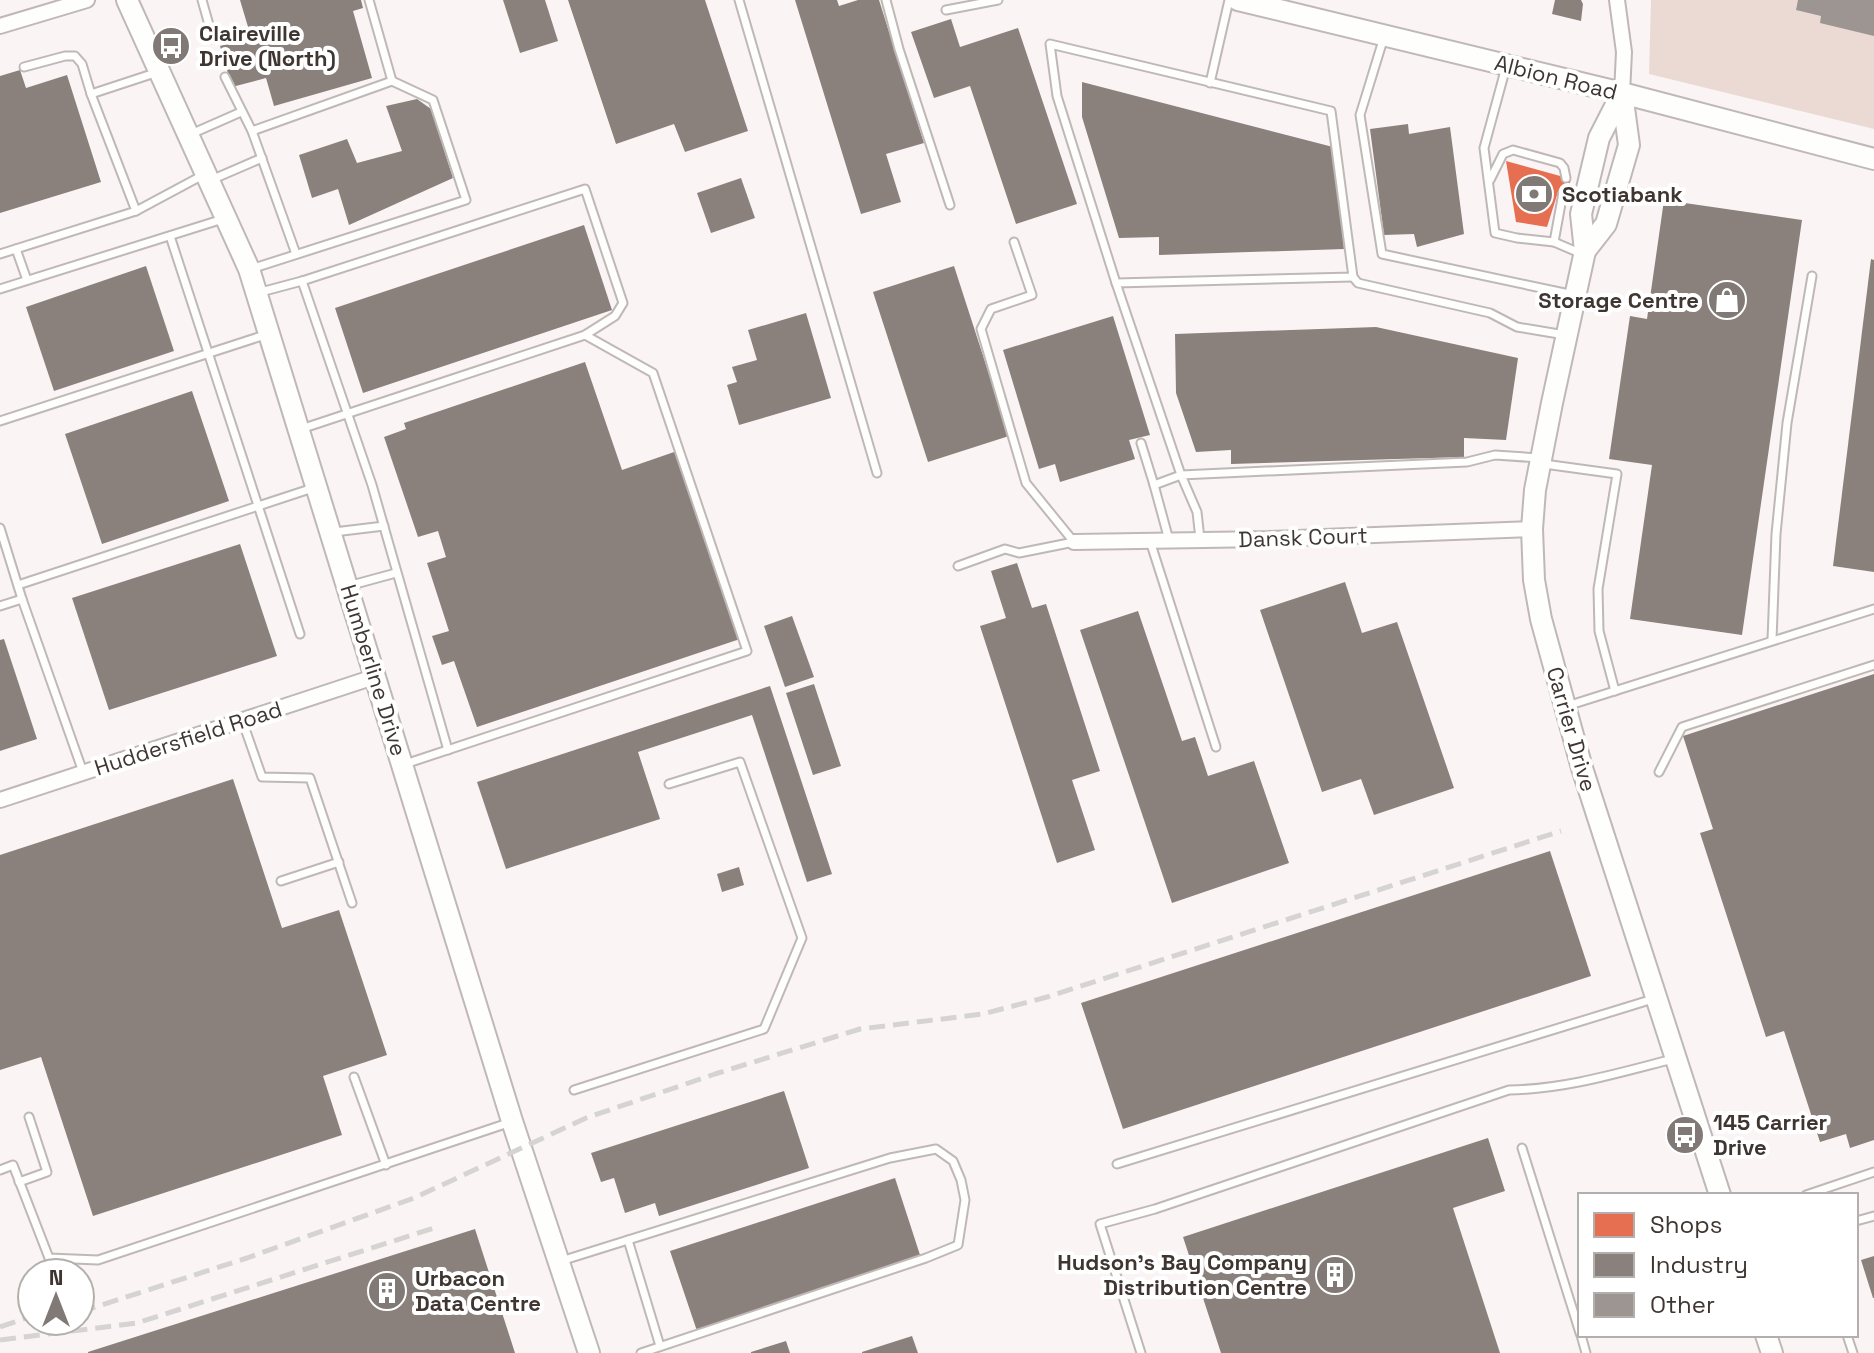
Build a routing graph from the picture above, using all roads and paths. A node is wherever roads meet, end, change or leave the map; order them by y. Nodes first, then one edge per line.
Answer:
1 (87, 0) edge
2 (127, 0) edge
3 (202, 0) edge
4 (369, 0) edge
5 (739, 0) edge
6 (886, 0) edge
7 (998, 0) edge
8 (1229, 0) edge
9 (1238, 0) edge
10 (1617, 0) edge
11 (946, 10) dead end
12 (0, 26) edge
13 (1384, 36) junction
14 (213, 39) dead end
15 (1506, 65) junction
16 (24, 67) dead end
17 (160, 71) junction
18 (225, 77) dead end
19 (392, 81) junction
20 (1210, 83) junction
21 (1622, 93) junction
22 (91, 94) junction
23 (241, 112) junction
24 (252, 131) junction
25 (189, 135) junction
26 (262, 158) junction
27 (1874, 159) edge
28 (208, 177) junction
29 (1566, 178) dead end
30 (1488, 183) junction
31 (1563, 193) dead end
32 (950, 205) dead end
33 (136, 211) junction
34 (226, 218) junction
35 (170, 236) junction
36 (1014, 242) dead end
37 (1554, 242) junction
38 (16, 249) junction
39 (1585, 253) junction
40 (0, 254) edge
41 (296, 254) junction
42 (249, 269) junction
43 (1812, 276) dead end
44 (1353, 277) junction
45 (27, 280) junction
46 (302, 281) junction
47 (1116, 283) junction
48 (0, 289) edge
49 (256, 293) junction
50 (1576, 295) junction
51 (268, 334) junction
52 (585, 335) junction
53 (1567, 335) junction
54 (209, 353) junction
55 (348, 414) junction
56 (0, 421) edge
57 (298, 430) junction
58 (1141, 443) dead end
59 (1541, 461) junction
60 (877, 473) dead end
61 (1181, 475) junction
62 (1154, 485) junction
63 (317, 487) junction
64 (258, 506) junction
65 (384, 526) junction
66 (0, 528) edge
67 (1532, 529) junction
68 (331, 532) junction
69 (1169, 540) junction
70 (1200, 540) junction
71 (1150, 541) junction
72 (1074, 542) junction
73 (958, 566) dead end
74 (396, 573) junction
75 (18, 585) junction
76 (348, 586) junction
77 (22, 599) junction
78 (0, 606) edge
79 (1874, 609) edge
80 (300, 634) dead end
81 (1772, 640) junction
82 (1874, 665) edge
83 (377, 676) junction
84 (1615, 691) junction
85 (1565, 707) junction
86 (242, 720) junction
87 (1216, 747) dead end
88 (448, 750) junction
89 (403, 764) junction
90 (83, 772) junction
91 (1659, 772) dead end
92 (669, 784) dead end
93 (0, 800) edge
94 (339, 862) junction
95 (281, 881) dead end
96 (352, 903) dead end
97 (1655, 998) junction
98 (1675, 1059) junction
99 (354, 1077) dead end
100 (574, 1090) dead end
101 (29, 1117) dead end
102 (512, 1121) junction
103 (1522, 1148) dead end
104 (1117, 1164) dead end
105 (386, 1165) junction
106 (0, 1170) edge
107 (1874, 1172) edge
108 (19, 1182) junction
109 (1719, 1193) edge
110 (1812, 1193) edge
111 (628, 1240) junction
112 (558, 1262) junction
113 (1578, 1328) edge
114 (660, 1346) junction
115 (589, 1353) edge
116 (641, 1353) edge
117 (1141, 1353) edge

1 - 12 street
2 - 17 street, Humberline Drive
3 - 14 lane
4 - 19 lane
5 - 60 lane
6 - 32 lane
7 - 11 lane
8 - 20 lane
9 - 13 street, Albion Road
10 - 21 street, Carrier Drive
13 - 15 street, Albion Road
13 - 50 lane
15 - 21 street, Albion Road
15 - 30 lane
16 - 22 lane
17 - 22 lane
17 - 25 street, Humberline Drive
18 - 23 lane
19 - 24 lane
19 - 41 lane
20 - 44 lane
20 - 47 lane
21 - 27 street, Albion Road
21 - 39 street, Carrier Drive
21 - 39 street, Carrier Drive
22 - 33 lane
23 - 24 lane
23 - 25 lane
24 - 26 lane
25 - 28 street, Humberline Drive
26 - 28 lane
26 - 41 lane
28 - 33 lane
28 - 34 street, Humberline Drive
29 - 30 lane
30 - 37 lane
31 - 37 lane
33 - 38 lane
34 - 35 lane
34 - 42 street, Humberline Drive
35 - 45 lane
35 - 54 lane
36 - 72 lane
37 - 39 lane
38 - 40 lane
38 - 45 lane
39 - 50 street, Carrier Drive
41 - 42 lane
42 - 49 street, Humberline Drive
43 - 81 lane
44 - 47 lane
44 - 53 lane
45 - 48 lane
46 - 49 lane
46 - 52 lane
46 - 55 lane
47 - 61 lane
49 - 51 street, Humberline Drive
50 - 53 street, Carrier Drive
51 - 54 lane
51 - 57 street, Humberline Drive
52 - 55 lane
52 - 88 lane
53 - 59 street, Carrier Drive
54 - 56 lane
54 - 64 lane
55 - 57 lane
55 - 65 lane
57 - 63 street, Humberline Drive
58 - 62 lane
59 - 61 lane
59 - 67 street, Carrier Drive
59 - 84 lane
61 - 62 lane
61 - 70 lane
62 - 69 lane
63 - 64 lane
63 - 68 street, Humberline Drive
64 - 75 lane
64 - 80 lane
65 - 68 lane
65 - 74 lane
66 - 75 lane
67 - 70 street, Dansk Court
67 - 85 street, Carrier Drive
68 - 76 street, Humberline Drive
69 - 70 street, Dansk Court
69 - 71 street, Dansk Court
71 - 72 street, Dansk Court
71 - 87 lane
72 - 73 lane
74 - 76 lane
74 - 88 lane
75 - 77 lane
76 - 83 street, Humberline Drive
77 - 78 lane
77 - 90 lane
79 - 81 lane
81 - 84 lane
82 - 91 lane
83 - 86 street, Huddersfield Road
83 - 89 street, Humberline Drive
84 - 85 lane
85 - 97 street, Carrier Drive
86 - 90 street, Huddersfield Road
86 - 94 lane
88 - 89 lane
89 - 102 street, Humberline Drive
90 - 93 street, Huddersfield Road
92 - 100 lane
94 - 95 lane
94 - 96 lane
97 - 98 street, Carrier Drive
97 - 104 lane
98 - 109 street, Carrier Drive
98 - 117 lane
99 - 105 lane
101 - 108 lane
102 - 105 lane
102 - 112 street, Humberline Drive
103 - 113 lane
105 - 108 lane
106 - 108 lane
107 - 110 lane
111 - 112 lane
111 - 114 lane
111 - 114 lane
112 - 115 street, Humberline Drive
114 - 116 lane

